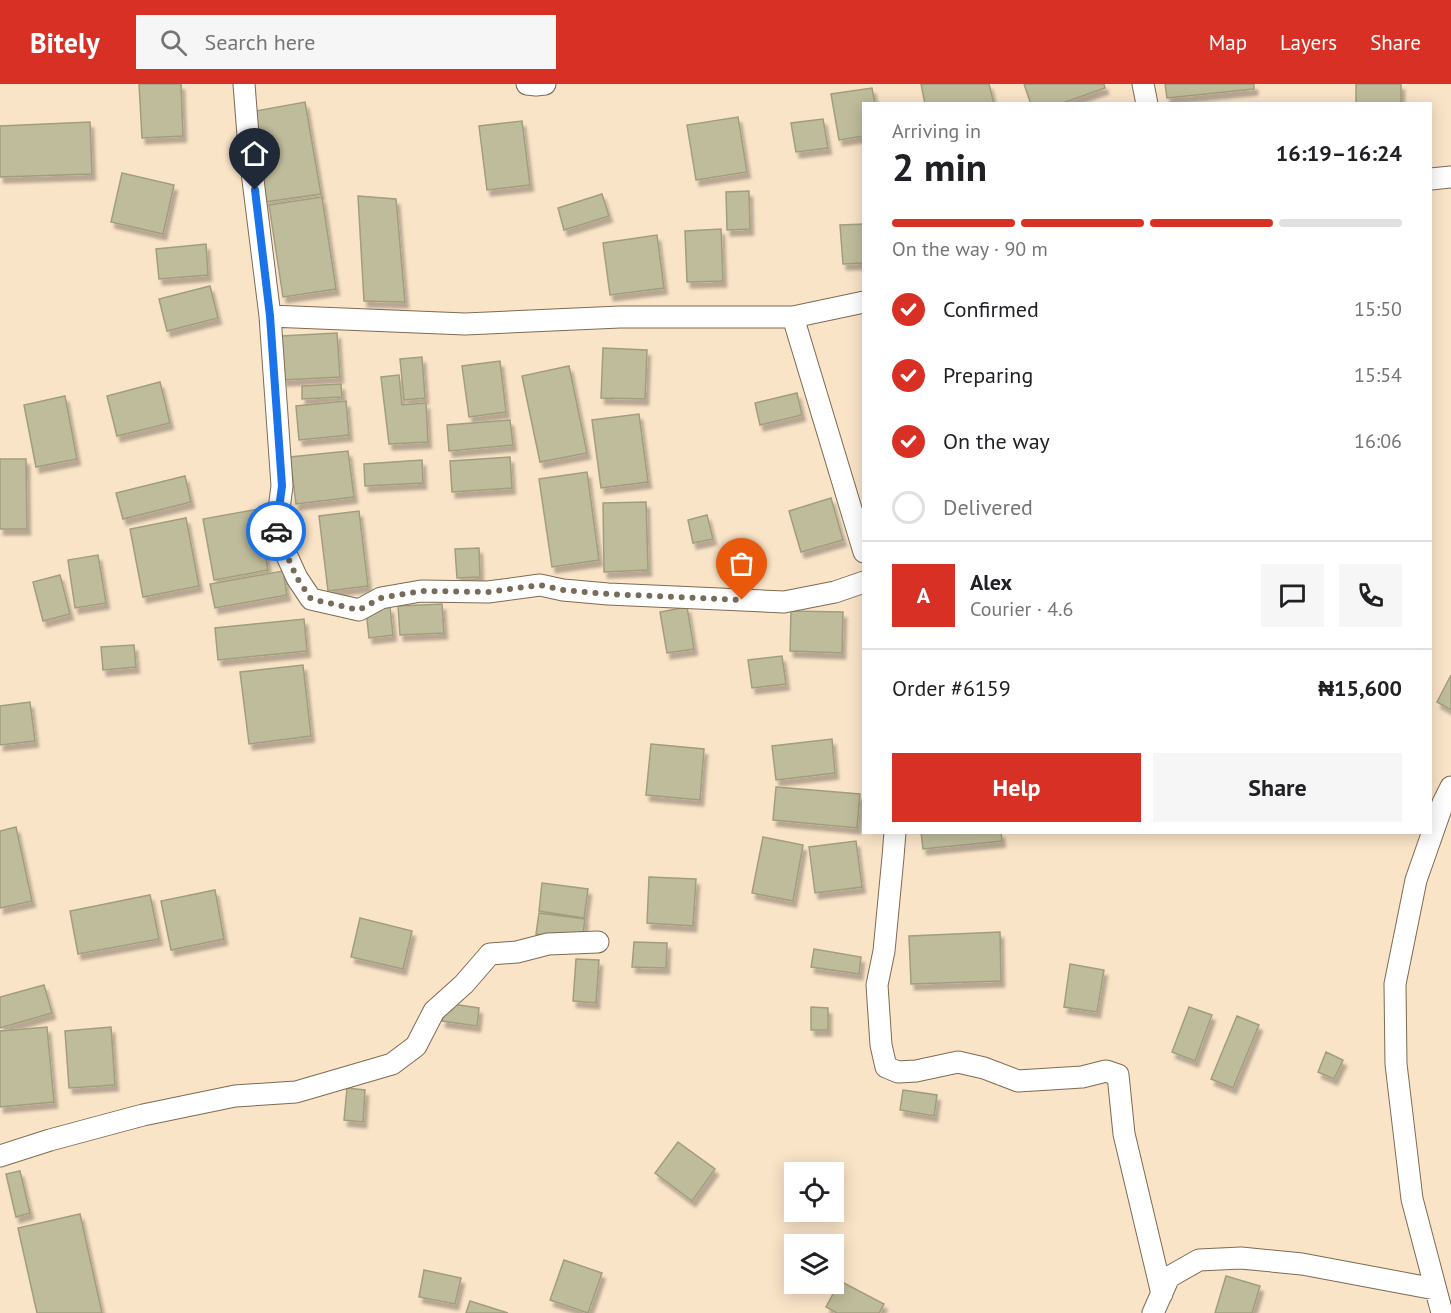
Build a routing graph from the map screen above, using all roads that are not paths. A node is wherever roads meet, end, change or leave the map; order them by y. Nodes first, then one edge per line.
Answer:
1 (244, 84) edge
2 (527, 84) edge
3 (545, 84) edge
4 (1143, 84) edge
5 (1147, 102) edge
6 (1451, 177) edge
7 (1432, 179) edge
8 (862, 302) edge
9 (270, 316) junction
10 (793, 317) junction
11 (862, 545) edge
12 (862, 583) edge
13 (1451, 787) edge
14 (894, 834) edge
15 (598, 942) dead end
16 (0, 1156) edge
17 (1435, 1288) junction
18 (1157, 1303) edge
19 (1442, 1313) edge

1 - 9 street
2 - 3 street
4 - 5 street
6 - 7 street
8 - 10 street
9 - 10 street
9 - 12 street
10 - 11 street
13 - 17 street
14 - 18 street
15 - 16 street
17 - 18 street
17 - 19 street

